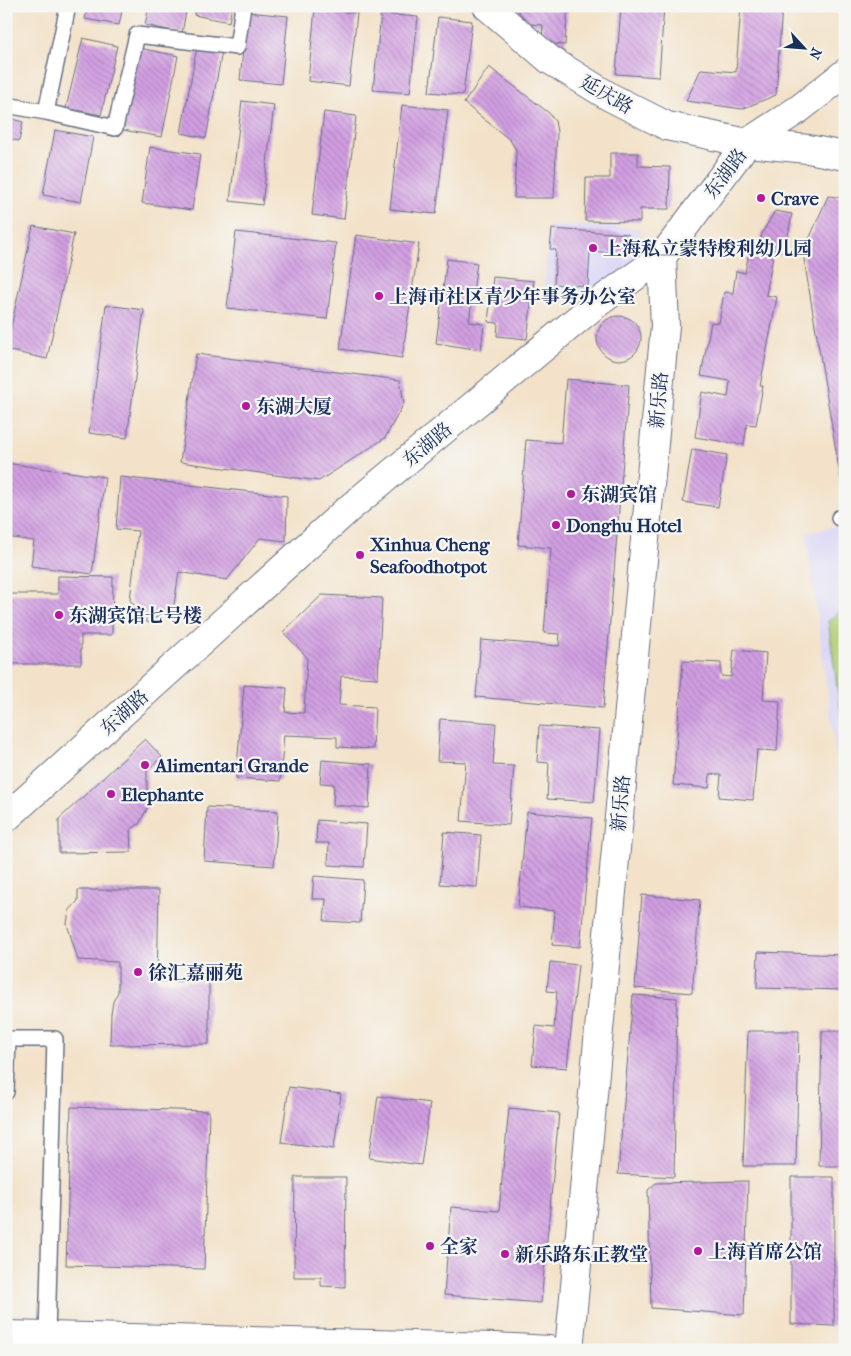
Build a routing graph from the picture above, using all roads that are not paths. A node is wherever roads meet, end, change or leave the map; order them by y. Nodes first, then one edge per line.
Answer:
1 (68, 6) edge
2 (243, 6) edge
3 (485, 6) edge
4 (845, 73) edge
5 (6, 105) edge
6 (46, 112) junction
7 (747, 143) junction
8 (845, 156) edge
9 (662, 256) junction
10 (6, 818) edge
11 (6, 1092) edge
12 (6, 1335) edge
13 (47, 1336) junction
14 (549, 1350) edge
15 (569, 1350) edge

1 - 6 lane
2 - 6 lane
3 - 7 street, 延庆路
4 - 7 street, 东湖路
5 - 6 lane
7 - 8 street, 延庆路
7 - 9 street, 东湖路
9 - 10 street, 东湖路
9 - 15 street, 新乐路
11 - 13 lane
12 - 13 street
13 - 14 street

